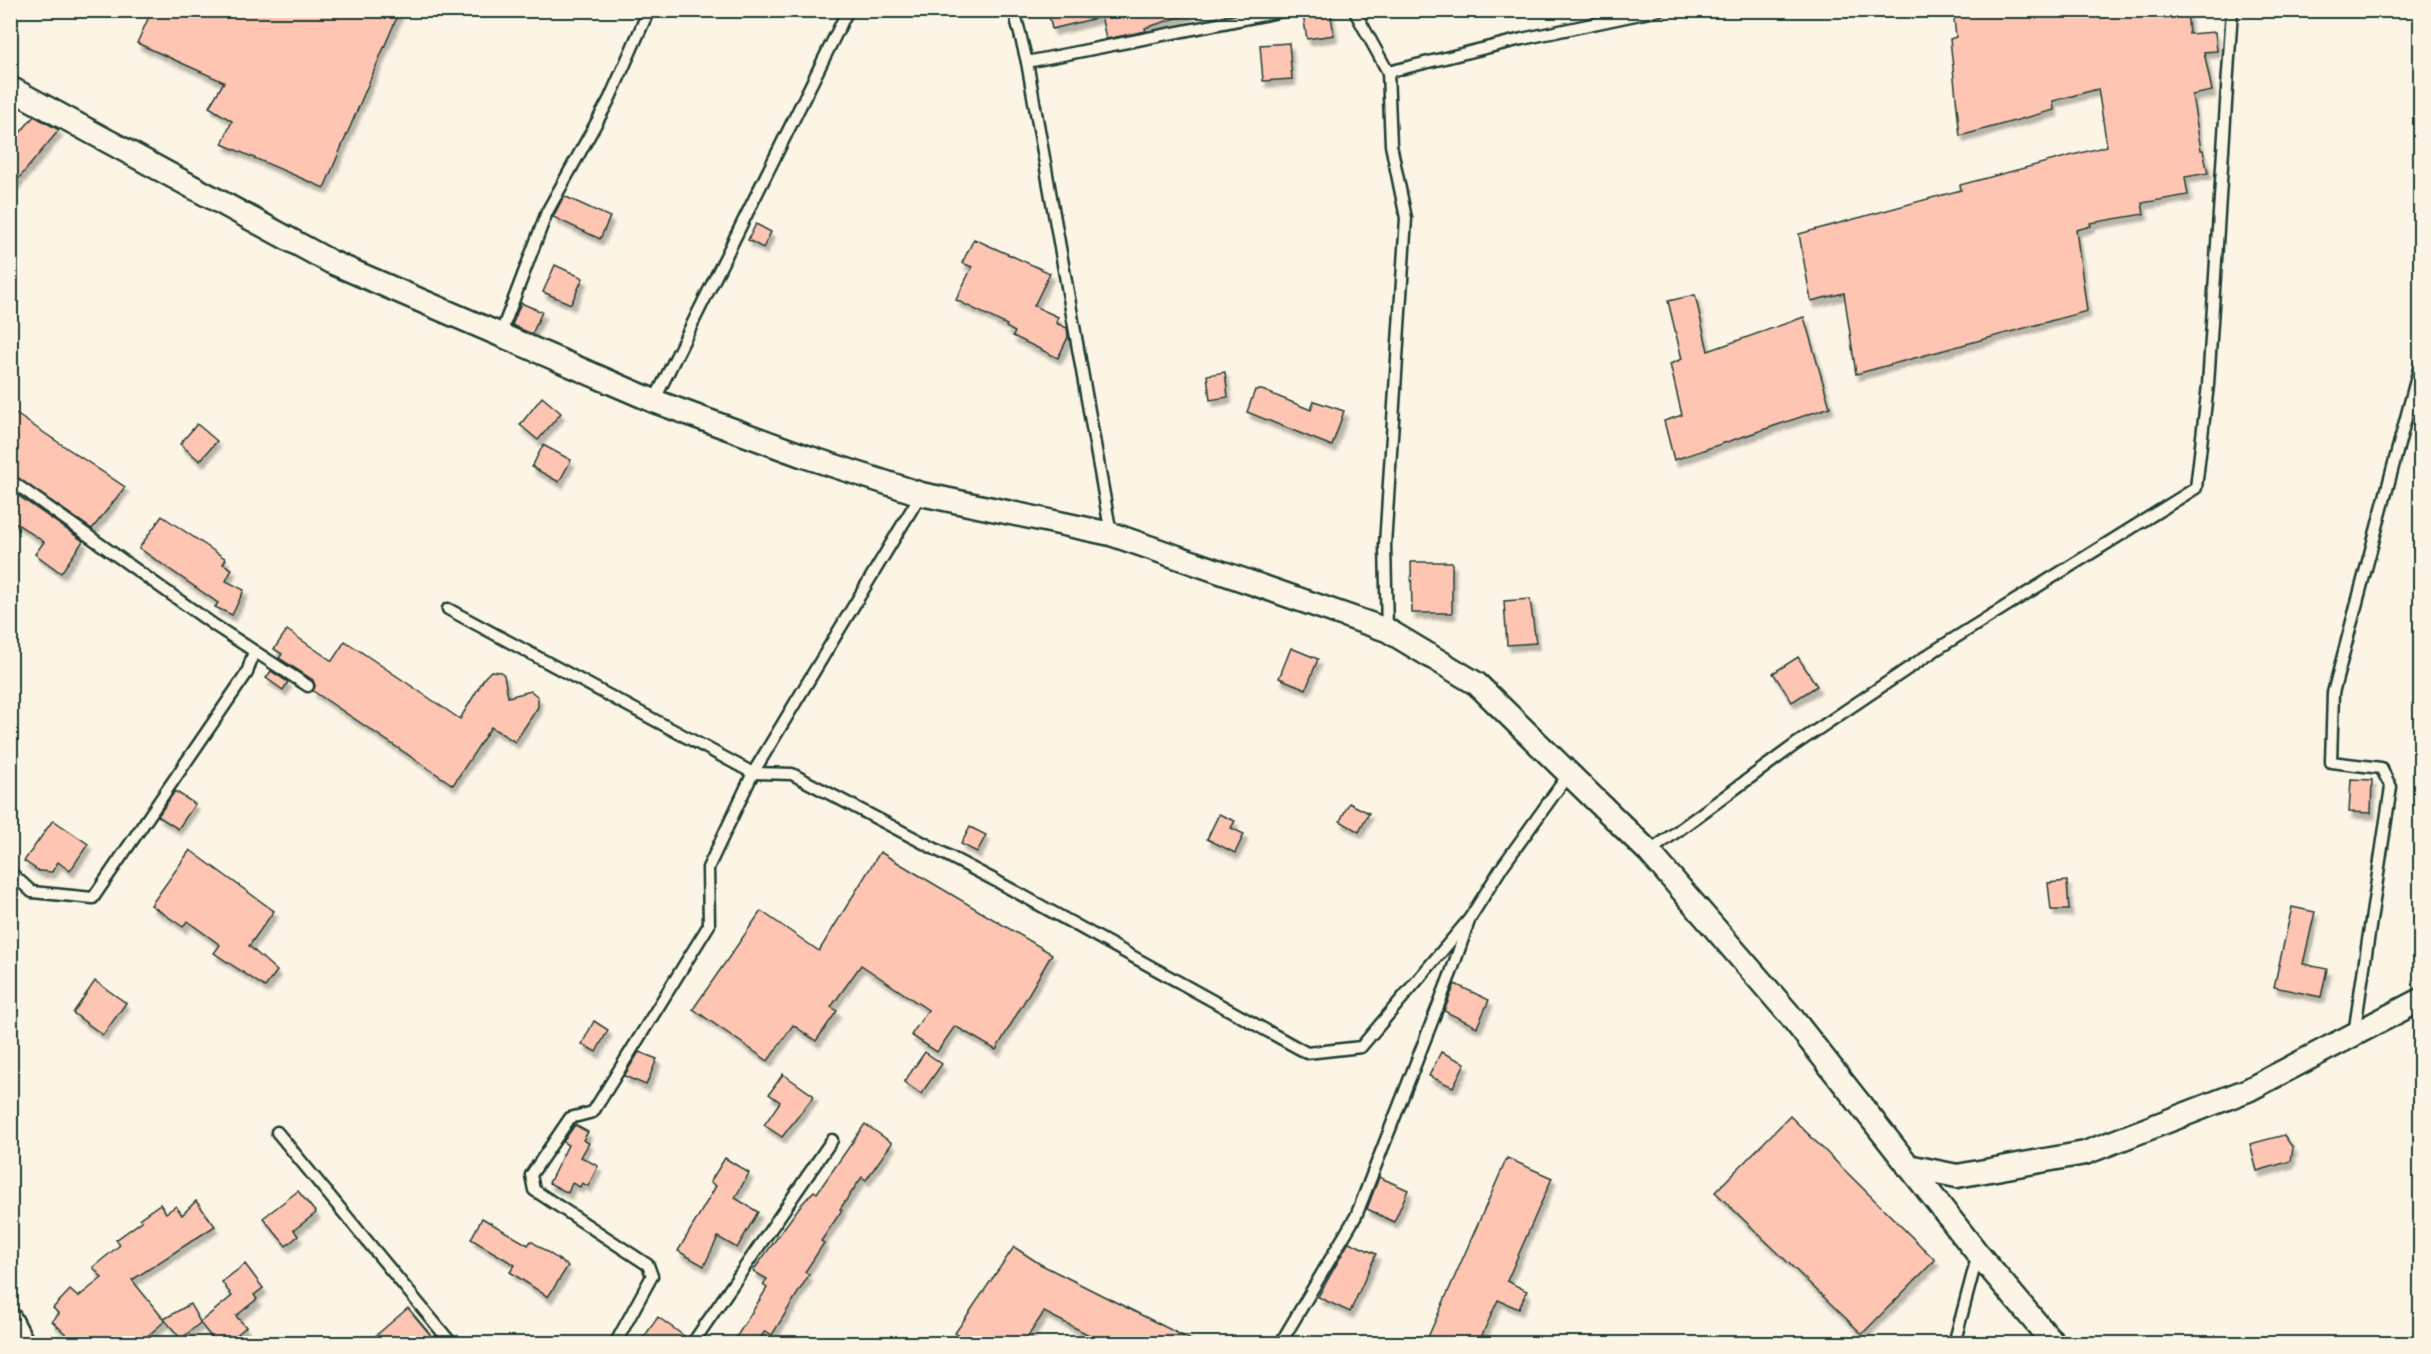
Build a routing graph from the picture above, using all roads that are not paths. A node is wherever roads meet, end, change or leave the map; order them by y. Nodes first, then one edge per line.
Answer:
1 (649, 10) edge
2 (848, 10) edge
3 (1014, 10) edge
4 (1289, 10) edge
5 (1354, 10) edge
6 (1659, 10) edge
7 (2232, 10) edge
8 (1027, 62) junction
9 (1388, 72) junction
10 (10, 88) edge
11 (501, 333) junction
12 (2421, 365) edge
13 (654, 401) junction
14 (10, 480) edge
15 (921, 494) junction
16 (1111, 534) junction
17 (448, 609) dead end
18 (1387, 630) junction
19 (254, 651) junction
20 (308, 686) dead end
21 (753, 773) junction
22 (1568, 775) junction
23 (1649, 852) junction
24 (10, 872) edge
25 (1470, 918) junction
26 (2421, 1000) edge
27 (2354, 1034) junction
28 (277, 1132) dead end
29 (832, 1140) dead end
30 (1908, 1166) junction
31 (1978, 1254) junction
32 (10, 1319) edge
33 (23, 1344) edge
34 (452, 1344) edge
35 (615, 1344) edge
36 (692, 1344) edge
37 (1280, 1344) edge
38 (1954, 1344) edge
39 (2054, 1344) edge

1 - 11 lane
2 - 13 lane
3 - 8 lane
4 - 8 lane
5 - 9 lane
6 - 9 lane
7 - 23 lane
8 - 16 lane
9 - 18 lane
10 - 11 street
11 - 13 street
12 - 27 lane
13 - 15 street
14 - 19 lane
15 - 16 street
15 - 21 lane
16 - 18 street
17 - 21 lane
18 - 22 street
19 - 20 lane
19 - 24 lane
21 - 25 lane
21 - 35 lane
22 - 23 street
22 - 25 lane
23 - 30 street
25 - 37 lane
26 - 27 street
27 - 30 street
28 - 34 lane
29 - 36 lane
30 - 31 street
31 - 38 lane
31 - 39 street
32 - 33 street

